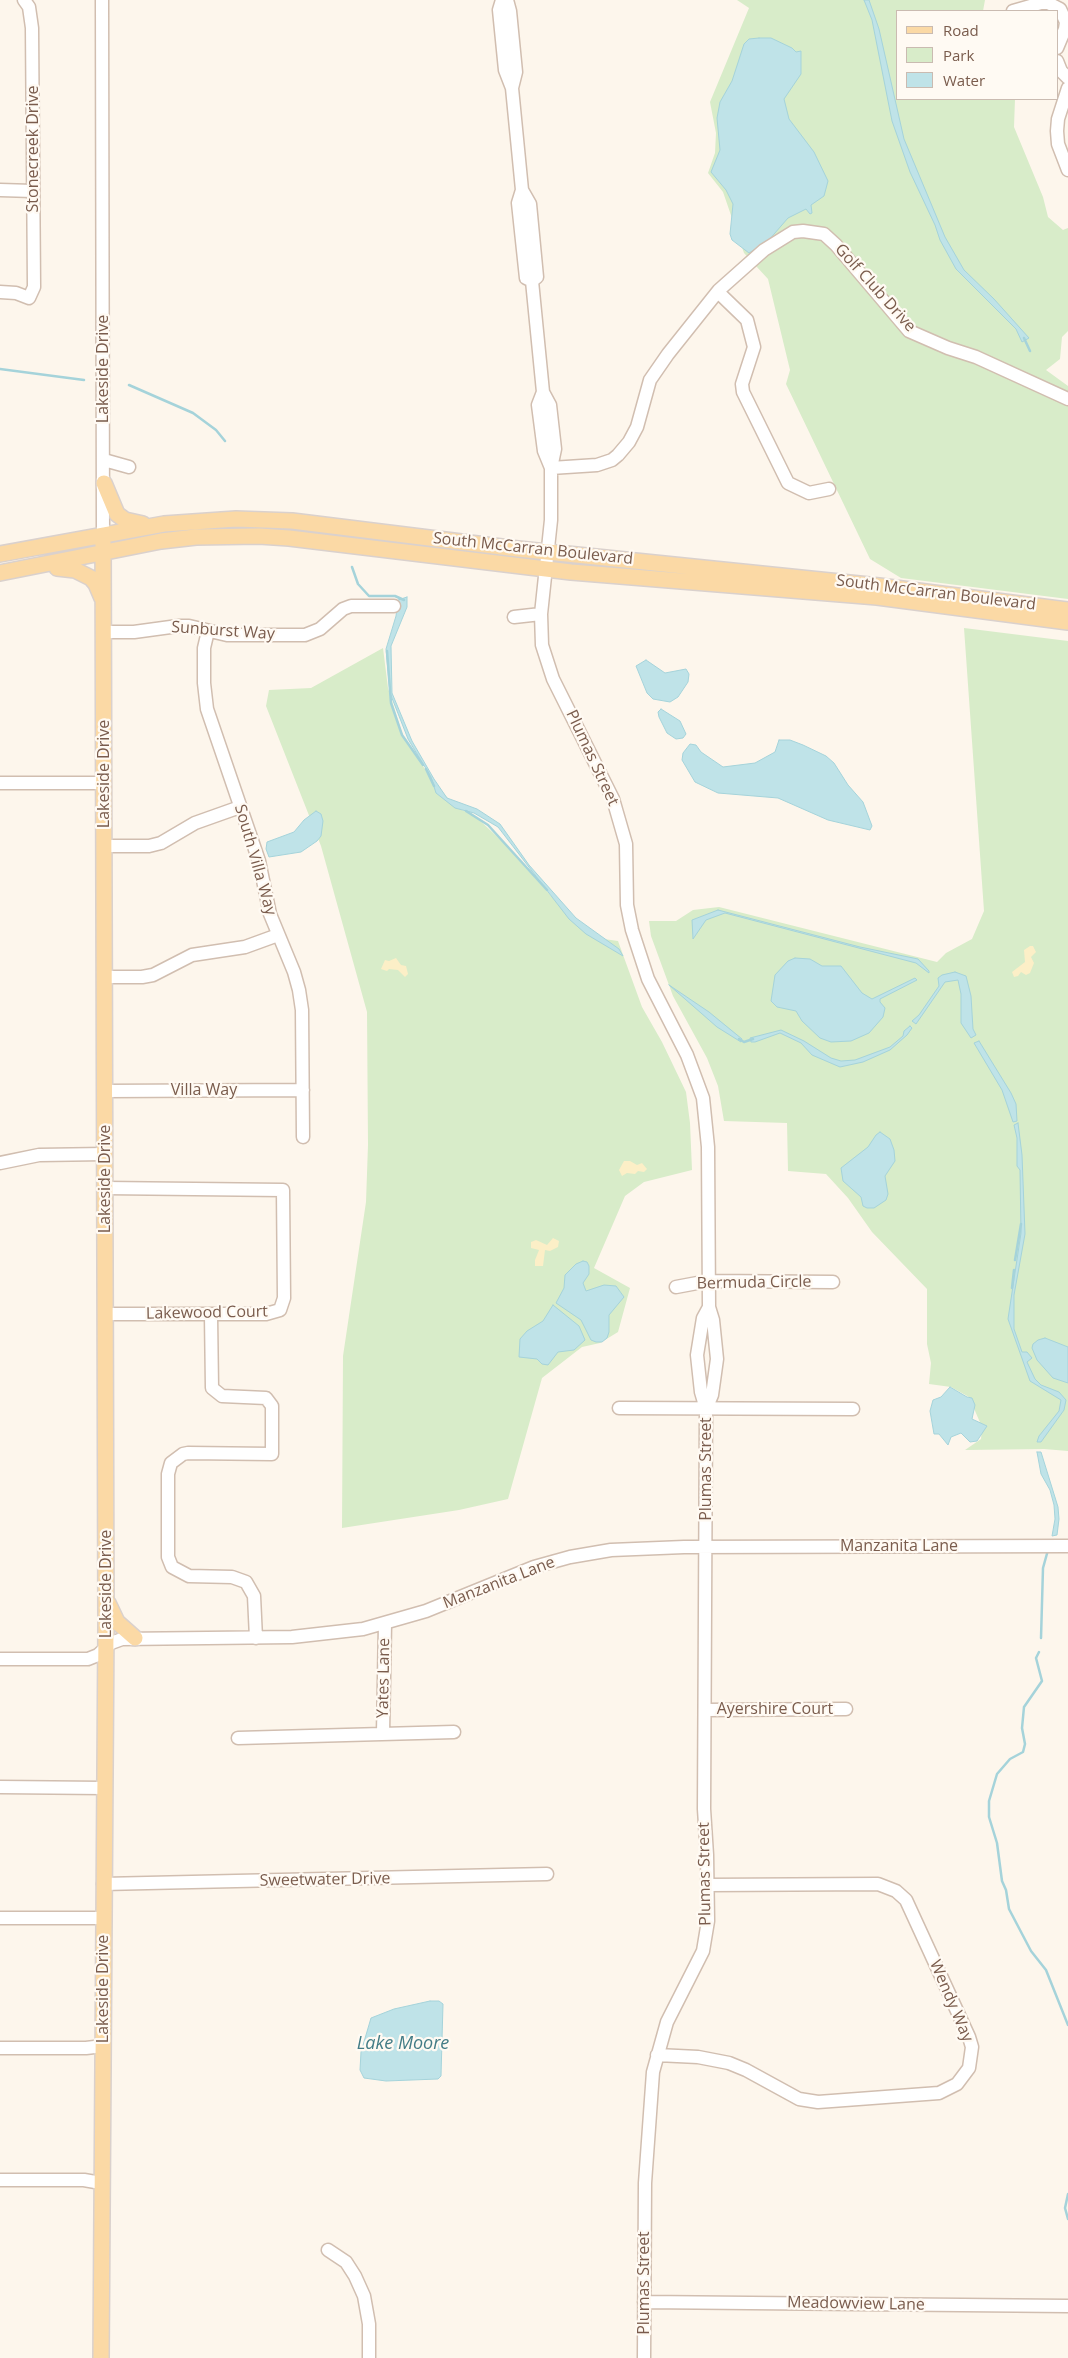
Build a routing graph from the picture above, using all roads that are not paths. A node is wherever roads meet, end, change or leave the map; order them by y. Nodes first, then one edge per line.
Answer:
1 (25, 0) edge
2 (102, 0) edge
3 (502, 0) edge
4 (506, 0) edge
5 (1016, 10) edge
6 (1058, 45) edge
7 (1058, 64) edge
8 (1068, 78) edge
9 (512, 88) junction
10 (1068, 88) edge
11 (1068, 170) edge
12 (0, 190) edge
13 (33, 191) junction
14 (0, 292) edge
15 (718, 292) junction
16 (1068, 399) edge
17 (104, 460) junction
18 (129, 467) dead end
19 (551, 468) junction
20 (104, 483) junction
21 (829, 489) dead end
22 (152, 526) junction
23 (386, 532) junction
24 (103, 536) junction
25 (289, 538) junction
26 (547, 552) junction
27 (103, 553) junction
28 (0, 554) edge
29 (37, 567) junction
30 (544, 568) junction
31 (0, 573) edge
32 (103, 604) junction
33 (394, 606) dead end
34 (1068, 610) edge
35 (541, 614) junction
36 (514, 617) dead end
37 (1068, 622) edge
38 (208, 631) junction
39 (103, 632) junction
40 (0, 783) edge
41 (104, 783) junction
42 (240, 807) junction
43 (105, 846) junction
44 (278, 935) junction
45 (105, 977) junction
46 (303, 1090) junction
47 (105, 1091) junction
48 (303, 1136) dead end
49 (105, 1154) junction
50 (0, 1163) edge
51 (105, 1188) junction
52 (708, 1281) junction
53 (833, 1282) dead end
54 (676, 1287) dead end
55 (709, 1307) junction
56 (105, 1314) junction
57 (211, 1315) junction
58 (618, 1408) dead end
59 (706, 1409) junction
60 (853, 1410) dead end
61 (1056, 1546) edge
62 (706, 1547) junction
63 (106, 1599) junction
64 (385, 1624) junction
65 (135, 1638) junction
66 (256, 1638) junction
67 (105, 1649) junction
68 (0, 1659) edge
69 (846, 1709) dead end
70 (705, 1710) junction
71 (454, 1732) dead end
72 (382, 1733) junction
73 (238, 1738) dead end
74 (0, 1787) edge
75 (104, 1788) junction
76 (547, 1874) dead end
77 (103, 1884) junction
78 (708, 1885) junction
79 (0, 1918) edge
80 (104, 1918) junction
81 (102, 2046) junction
82 (0, 2048) edge
83 (657, 2055) junction
84 (0, 2180) edge
85 (101, 2183) junction
86 (328, 2250) dead end
87 (644, 2302) junction
88 (1068, 2306) edge
89 (101, 2358) edge
90 (369, 2358) edge
91 (644, 2358) edge

1 - 13 street, Stonecreek Drive
2 - 17 street, Lakeside Drive
3 - 9 street, Plumas Street
4 - 9 street, Plumas Street
5 - 6 street
7 - 8 street
9 - 19 street, Plumas Street
10 - 11 street
12 - 13 street
13 - 14 street, Stonecreek Drive
15 - 16 street, Golf Club Drive
15 - 19 street, Golf Club Drive
15 - 21 street
17 - 18 street
17 - 20 street, Lakeside Drive
19 - 26 street, Plumas Street
20 - 22 main road
20 - 24 street, Lakeside Drive
22 - 23 main road, South McCarran Boulevard
22 - 24 main road, South McCarran Boulevard
23 - 25 main road
23 - 26 main road, South McCarran Boulevard
24 - 27 main road, Lakeside Drive
24 - 28 main road, South McCarran Boulevard
25 - 27 main road, South McCarran Boulevard
25 - 30 main road, South McCarran Boulevard
26 - 30 street, Plumas Street
26 - 34 main road, South McCarran Boulevard
27 - 29 main road, South McCarran Boulevard
27 - 32 main road, Lakeside Drive
29 - 31 main road, South McCarran Boulevard
29 - 32 main road
30 - 35 street, Plumas Street
30 - 37 main road, South McCarran Boulevard
32 - 39 main road, Lakeside Drive
33 - 38 street, Sunburst Way
35 - 36 street
35 - 52 street, Plumas Street
38 - 39 street, Sunburst Way
38 - 42 street, South Villa Way
39 - 41 main road, Lakeside Drive
40 - 41 street
41 - 43 main road, Lakeside Drive
42 - 43 street
42 - 44 street, South Villa Way
43 - 45 main road, Lakeside Drive
44 - 45 street
44 - 46 street, South Villa Way
45 - 47 main road, Lakeside Drive
46 - 47 street, Villa Way
46 - 48 street, South Villa Way
47 - 49 main road, Lakeside Drive
49 - 50 street
49 - 51 main road, Lakeside Drive
51 - 56 main road, Lakeside Drive
51 - 57 street, Lakewood Court
52 - 53 street, Bermuda Circle
52 - 54 street, Bermuda Circle
52 - 55 street, Plumas Street
55 - 59 street, Plumas Street
55 - 59 street, Plumas Street
56 - 57 street, Lakewood Court
56 - 63 main road, Lakeside Drive
57 - 66 street
58 - 59 street
59 - 60 street
59 - 62 street, Plumas Street
61 - 62 street, Manzanita Lane
62 - 64 street, Manzanita Lane
62 - 70 street, Plumas Street
63 - 65 main road
63 - 67 main road, Lakeside Drive
64 - 66 street, Manzanita Lane
64 - 72 street, Yates Lane
65 - 66 street, Manzanita Lane
65 - 67 street, Manzanita Lane
67 - 68 street, Manzanita Lane
67 - 75 main road, Lakeside Drive
69 - 70 street, Ayershire Court
70 - 78 street, Plumas Street
71 - 72 street, Yates Lane
72 - 73 street, Yates Lane
74 - 75 street
75 - 77 main road, Lakeside Drive
76 - 77 street, Sweetwater Drive
77 - 80 main road, Lakeside Drive
78 - 83 street, Plumas Street
78 - 83 street, Wendy Way
79 - 80 street
80 - 81 main road, Lakeside Drive
81 - 82 street
81 - 85 main road, Lakeside Drive
83 - 87 street, Plumas Street
84 - 85 street
85 - 89 main road, Lakeside Drive
86 - 90 street
87 - 88 street, Meadowview Lane
87 - 91 street, Plumas Street

